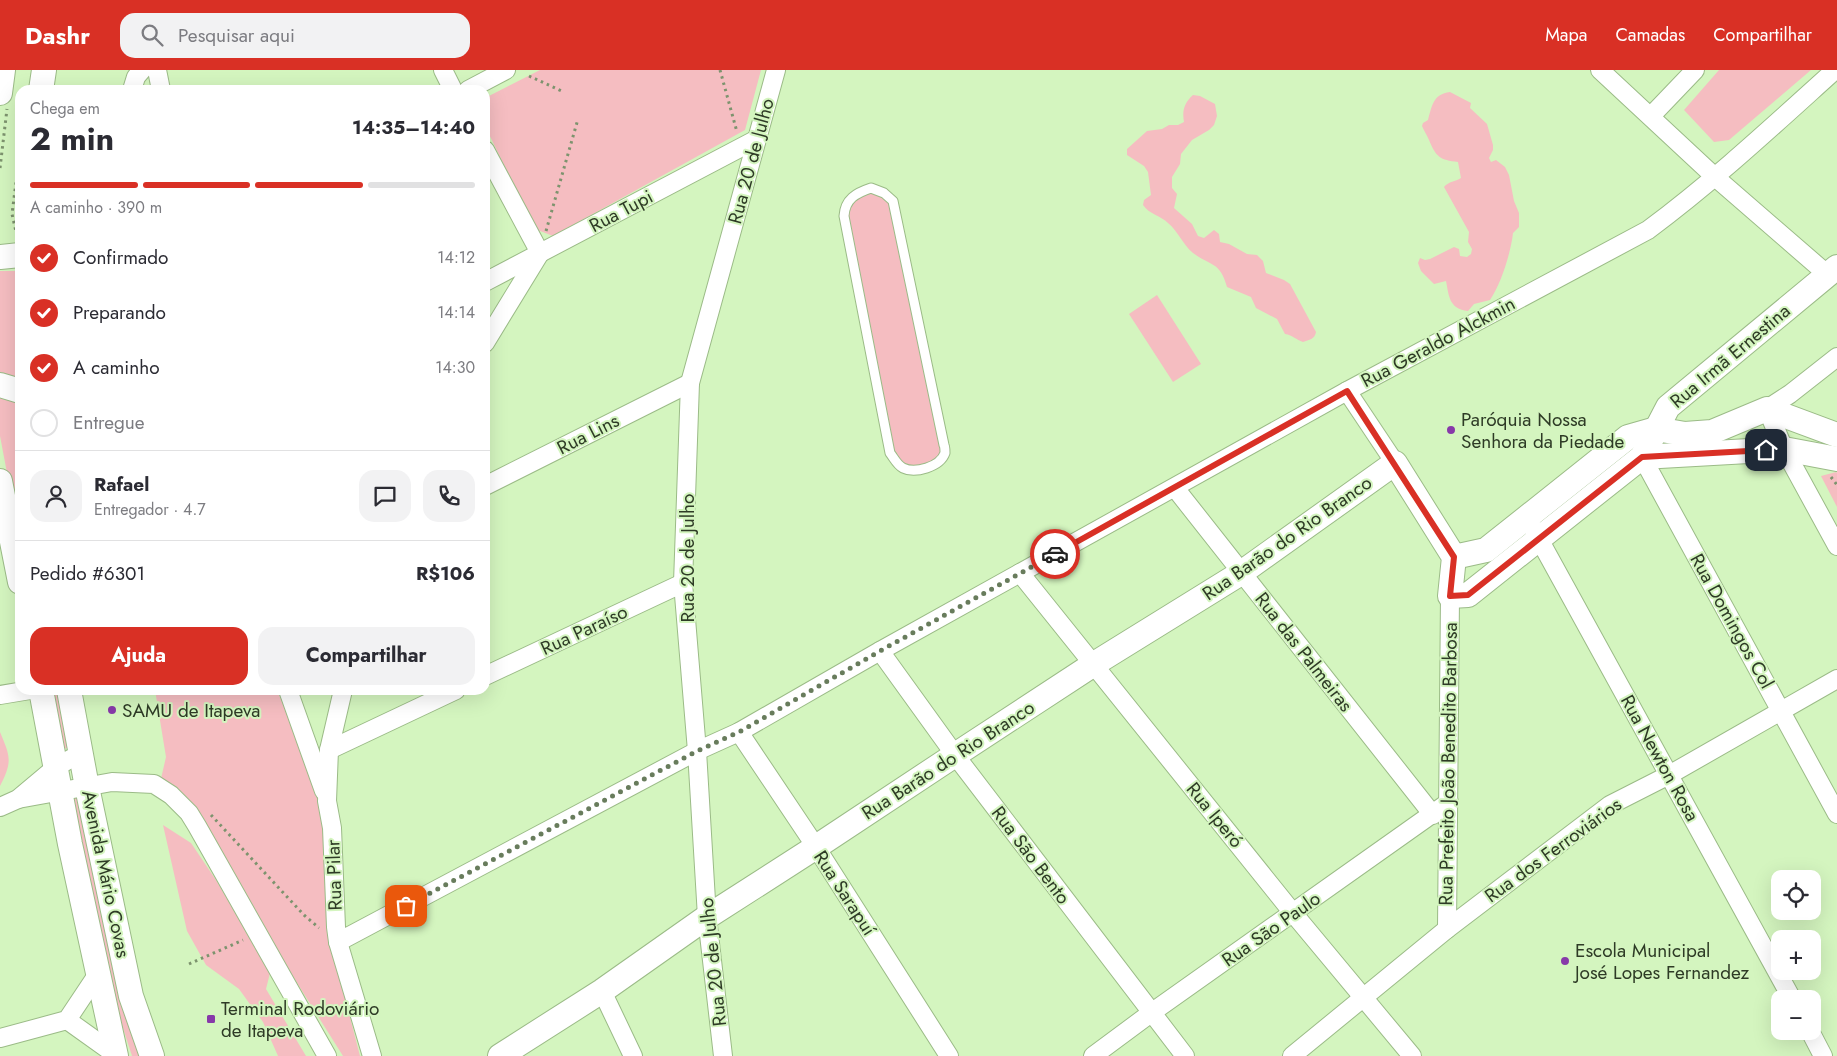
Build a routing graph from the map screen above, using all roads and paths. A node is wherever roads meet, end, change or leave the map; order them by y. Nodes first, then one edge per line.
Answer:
1 (3, 70) edge
2 (44, 70) edge
3 (142, 70) edge
4 (157, 70) edge
5 (443, 70) edge
6 (506, 70) edge
7 (720, 70) edge
8 (776, 70) edge
9 (1600, 70) edge
10 (1695, 70) edge
11 (1835, 70) edge
12 (529, 76) dead end
13 (42, 85) edge
14 (134, 85) edge
15 (160, 85) edge
16 (450, 85) edge
17 (478, 85) edge
18 (564, 92) dead end
19 (4, 96) edge
20 (1651, 116) junction
21 (578, 119) dead end
22 (757, 139) junction
23 (741, 148) junction
24 (490, 159) edge
25 (0, 168) edge
26 (1715, 177) junction
27 (15, 190) edge
28 (896, 217) joint
29 (15, 229) edge
30 (15, 250) edge
31 (540, 254) junction
32 (0, 257) edge
33 (1832, 271) edge
34 (490, 279) edge
35 (490, 335) edge
36 (1837, 358) edge
37 (690, 383) junction
38 (0, 385) edge
39 (15, 390) edge
40 (1347, 391) junction
41 (1766, 409) junction
42 (1656, 429) junction
43 (1837, 434) edge
44 (1784, 449) junction
45 (1642, 457) junction
46 (1837, 459) edge
47 (1395, 463) junction
48 (0, 481) edge
49 (490, 483) edge
50 (1175, 488) junction
51 (1527, 518) junction
52 (1540, 540) junction
53 (1837, 546) edge
54 (15, 557) edge
55 (1454, 557) junction
56 (1020, 573) junction
57 (1241, 573) junction
58 (683, 583) junction
59 (1450, 596) junction
60 (880, 651) junction
61 (1094, 664) junction
62 (490, 674) edge
63 (1837, 679) edge
64 (15, 692) edge
65 (0, 695) edge
66 (42, 695) edge
67 (70, 695) edge
68 (290, 695) edge
69 (342, 695) edge
70 (446, 695) edge
71 (1781, 710) junction
72 (739, 732) junction
73 (330, 750) junction
74 (697, 751) junction
75 (81, 753) junction
76 (955, 755) junction
77 (56, 767) junction
78 (1668, 774) junction
79 (87, 787) junction
80 (60, 792) junction
81 (18, 800) junction
82 (327, 801) junction
83 (1449, 802) junction
84 (0, 807) edge
85 (209, 814) dead end
86 (1837, 814) edge
87 (1433, 815) junction
88 (816, 847) junction
89 (1293, 913) junction
90 (707, 917) junction
91 (1447, 929) junction
92 (258, 934) junction
93 (337, 934) junction
94 (189, 964) dead end
95 (99, 972) junction
96 (1787, 990) edge
97 (602, 991) junction
98 (1363, 998) junction
99 (1151, 1013) junction
100 (67, 1020) junction
101 (0, 1038) edge
102 (1815, 1040) edge
103 (116, 1055) edge
104 (152, 1056) edge
105 (327, 1056) edge
106 (372, 1056) edge
107 (500, 1056) edge
108 (633, 1056) edge
109 (723, 1056) edge
110 (949, 1056) edge
111 (1093, 1056) edge
112 (1185, 1056) edge
113 (1292, 1056) edge
114 (1412, 1056) edge
115 (1823, 1056) edge

1 - 19 street
2 - 13 street
3 - 14 street
4 - 15 street
5 - 16 street
6 - 17 street
7 - 23 path
8 - 22 street, Rua 20 de Julho
9 - 20 street
10 - 20 street
11 - 26 street, Rua Geraldo Alckmin
12 - 18 path
19 - 25 path
20 - 26 street
21 - 31 path
22 - 23 street, Rua Tupi
22 - 37 street, Rua 20 de Julho
23 - 31 street, Rua Tupi
24 - 31 street
26 - 33 street
26 - 40 street, Rua Geraldo Alckmin
27 - 29 path
28 - 28 lane
30 - 32 street
31 - 34 street, Rua Tupi
31 - 35 street
33 - 42 street, Rua Irmã Ernestina
36 - 41 street
37 - 49 street, Rua Lins
37 - 58 street, Rua 20 de Julho
38 - 39 street
40 - 47 street
40 - 50 street, Rua Geraldo Alckmin
41 - 42 street
41 - 43 street
41 - 44 street
42 - 45 street
42 - 51 street
44 - 45 street
44 - 46 street
44 - 53 street
45 - 52 street
45 - 71 street, Rua Domingos Col
47 - 55 street
47 - 57 street, Rua Barão do Rio Branco
48 - 54 street
50 - 56 street, Rua Geraldo Alckmin
50 - 57 street, Rua das Palmeiras
51 - 52 street, Rua Newton Rosa
51 - 55 street
52 - 59 street
52 - 78 street, Rua Newton Rosa
55 - 59 street, Rua Prefeito João Benedito Barbosa
56 - 60 street, Rua Geraldo Alckmin
56 - 61 street, Rua Iperó
57 - 61 street, Rua Barão do Rio Branco
57 - 87 street, Rua das Palmeiras
58 - 62 street, Rua Paraíso
58 - 74 street, Rua 20 de Julho
59 - 83 street, Rua Prefeito João Benedito Barbosa
60 - 72 street, Rua Geraldo Alckmin
60 - 76 street, Rua São Bento
61 - 76 street, Rua Barão do Rio Branco
61 - 89 street, Rua Iperó
63 - 71 street, Rua dos Ferroviários
64 - 65 street
66 - 77 street, Avenida Mário Covas
67 - 75 street, Avenida Mário Covas
68 - 82 street
69 - 73 street, Rua Pilar
70 - 73 street
71 - 78 street, Rua dos Ferroviários
71 - 86 street, Rua Domingos Col
72 - 74 street, Rua Geraldo Alckmin
72 - 88 street, Rua Sarapuí
73 - 82 street, Rua Pilar
74 - 90 street, Rua 20 de Julho
74 - 93 street, Rua Geraldo Alckmin
75 - 77 street
75 - 79 street, Avenida Mário Covas
76 - 88 street, Rua Barão do Rio Branco
76 - 99 street, Rua São Bento
77 - 80 street, Avenida Mário Covas
77 - 81 street
78 - 91 street, Rua dos Ferroviários
78 - 96 street, Rua Newton Rosa
79 - 80 street
79 - 92 street
79 - 104 street, Avenida Mário Covas
80 - 81 street
80 - 95 street, Avenida Mário Covas
81 - 84 street
82 - 93 street, Rua Pilar
83 - 87 street, Rua São Paulo
83 - 91 street, Rua Prefeito João Benedito Barbosa
85 - 93 path
87 - 89 street, Rua São Paulo
88 - 90 street, Rua Barão do Rio Branco
88 - 110 street, Rua Sarapuí
89 - 98 street, Rua Iperó
89 - 99 street, Rua São Paulo
90 - 97 street, Rua Barão do Rio Branco
90 - 109 street, Rua 20 de Julho
91 - 98 street, Rua dos Ferroviários
92 - 94 path
92 - 105 street
93 - 106 street, Rua Pilar
95 - 100 street
95 - 103 street, Avenida Mário Covas
97 - 107 street, Rua Barão do Rio Branco
97 - 108 street
98 - 113 street, Rua dos Ferroviários
98 - 114 street, Rua Iperó
99 - 111 street, Rua São Paulo
99 - 112 street, Rua São Bento
100 - 101 street
100 - 103 street
102 - 115 street

